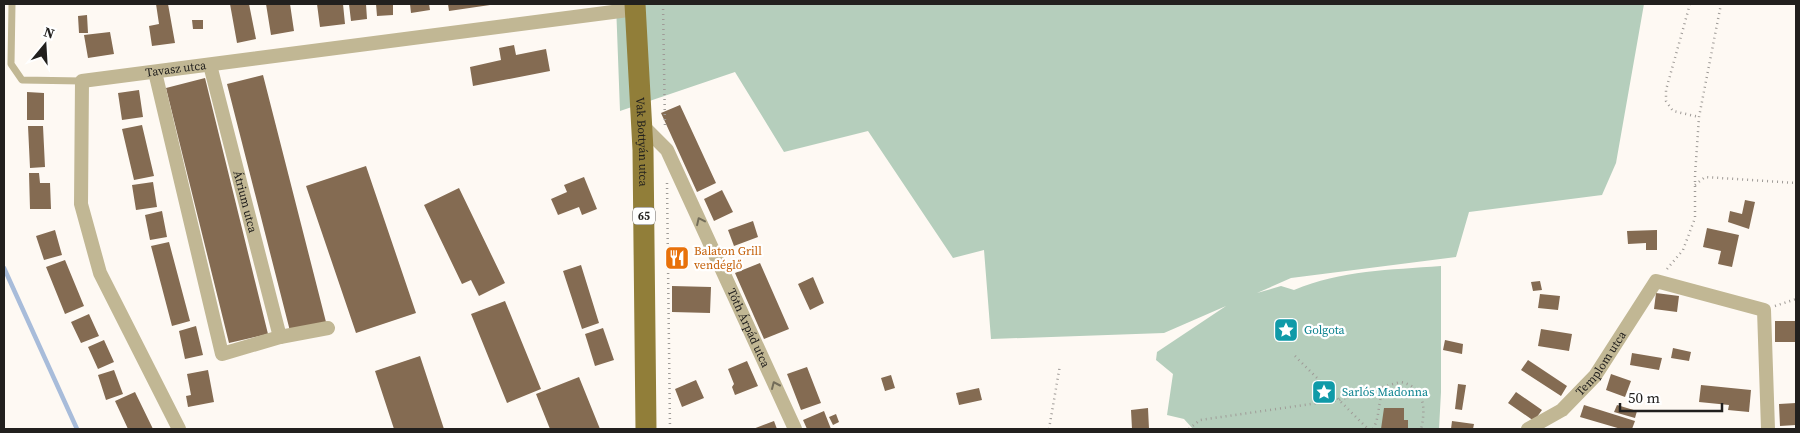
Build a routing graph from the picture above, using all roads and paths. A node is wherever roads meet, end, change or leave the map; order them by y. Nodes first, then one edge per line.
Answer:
1 (12, 4) edge
2 (663, 4) edge
3 (1690, 4) edge
4 (1721, 4) edge
5 (635, 6) edge
6 (210, 65) junction
7 (155, 72) junction
8 (82, 81) junction
9 (1699, 117) junction
10 (642, 125) junction
11 (667, 150) junction
12 (667, 180) dead end
13 (1796, 183) edge
14 (1695, 185) junction
15 (1656, 281) junction
16 (1796, 299) edge
17 (1764, 310) junction
18 (328, 328) dead end
19 (280, 337) junction
20 (1296, 356) dead end
21 (1060, 365) dead end
22 (1386, 385) junction
23 (1339, 400) junction
24 (179, 429) edge
25 (646, 429) edge
26 (670, 429) edge
27 (795, 429) edge
28 (1049, 429) edge
29 (1189, 429) edge
30 (1368, 429) edge
31 (1373, 429) edge
32 (1421, 429) edge
33 (1528, 429) edge
34 (1768, 429) edge

1 - 8 lane
2 - 11 path
3 - 9 path
4 - 9 path
5 - 6 street, Tavasz utca
5 - 10 main road, Vak Bottyán utca / 65
6 - 7 street, Tavasz utca
6 - 19 street, Átrium utca
7 - 8 street, Tavasz utca
7 - 19 street
8 - 24 street
9 - 14 path
10 - 11 street, Tóth Árpád utca
10 - 25 main road, Vak Bottyán utca / 65
27 -> 11 street, Tóth Árpád utca
12 - 26 path
13 - 14 path
14 - 15 path
15 - 17 street
15 - 33 street, Templom utca
16 - 17 path
17 - 34 street
18 - 19 street
20 - 23 path
21 - 28 path
22 - 23 path
22 - 31 path
22 - 32 path
23 - 29 path
23 - 30 path

